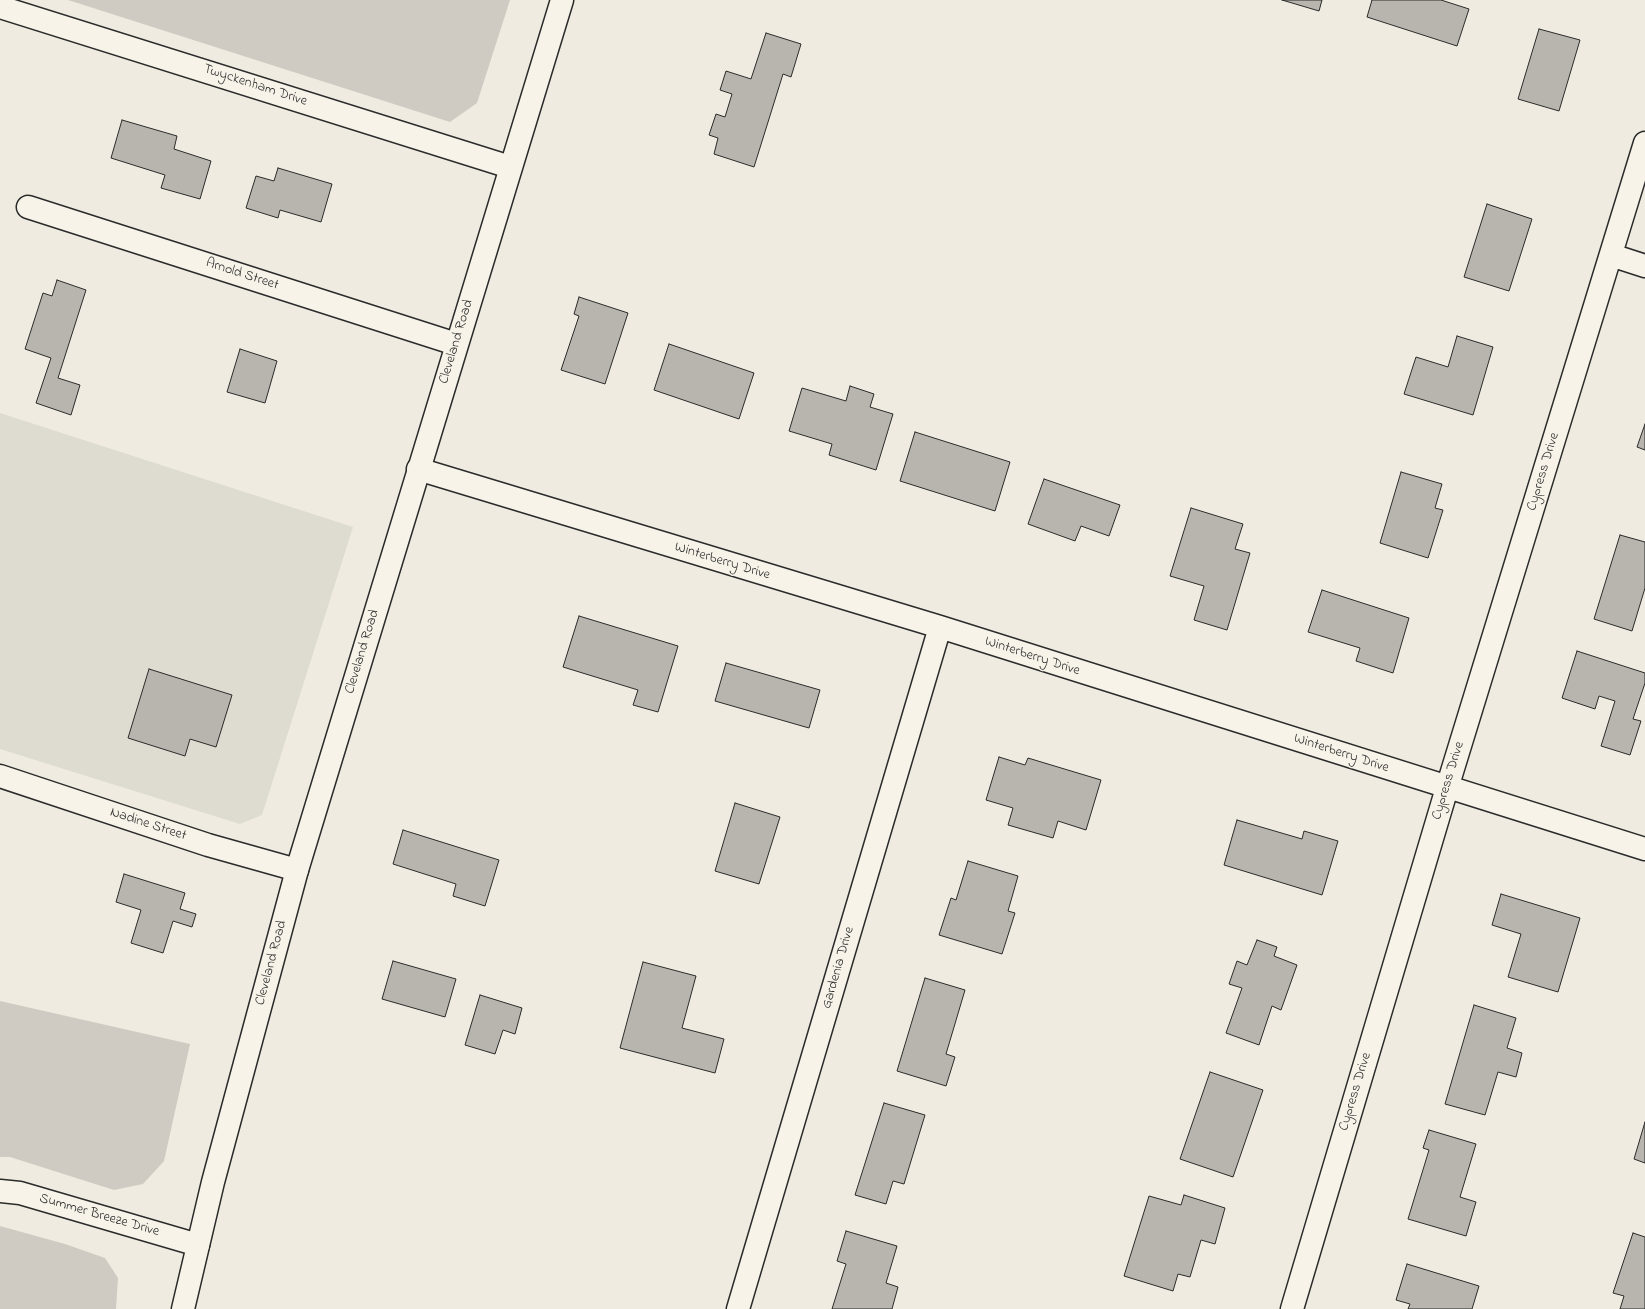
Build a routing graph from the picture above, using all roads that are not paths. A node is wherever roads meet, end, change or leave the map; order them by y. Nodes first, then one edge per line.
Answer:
1 (562, 0) edge
2 (0, 7) edge
3 (1645, 143) edge
4 (510, 167) junction
5 (28, 207) dead end
6 (1610, 255) junction
7 (1645, 266) edge
8 (456, 344) junction
9 (418, 470) junction
10 (940, 627) junction
11 (0, 776) edge
12 (1447, 788) junction
13 (1645, 849) edge
14 (297, 870) junction
15 (0, 1191) edge
16 (198, 1245) junction
17 (183, 1309) edge
18 (738, 1309) edge
19 (1292, 1309) edge

1 - 4 street, Cleveland Road
2 - 4 street, Twyckenham Drive
3 - 6 street, Cypress Drive
4 - 8 street, Cleveland Road
5 - 8 street, Arnold Street
6 - 7 street
6 - 12 street, Cypress Drive
8 - 9 street, Cleveland Road
9 - 10 street, Winterberry Drive
9 - 14 street, Cleveland Road
10 - 12 street, Winterberry Drive
10 - 18 street, Gardenia Drive
11 - 14 street, Nadine Street
12 - 13 street, Winterberry Drive
12 - 19 street, Cypress Drive
14 - 16 street, Cleveland Road
15 - 16 street, Summer Breeze Drive
16 - 17 street, Cleveland Road

